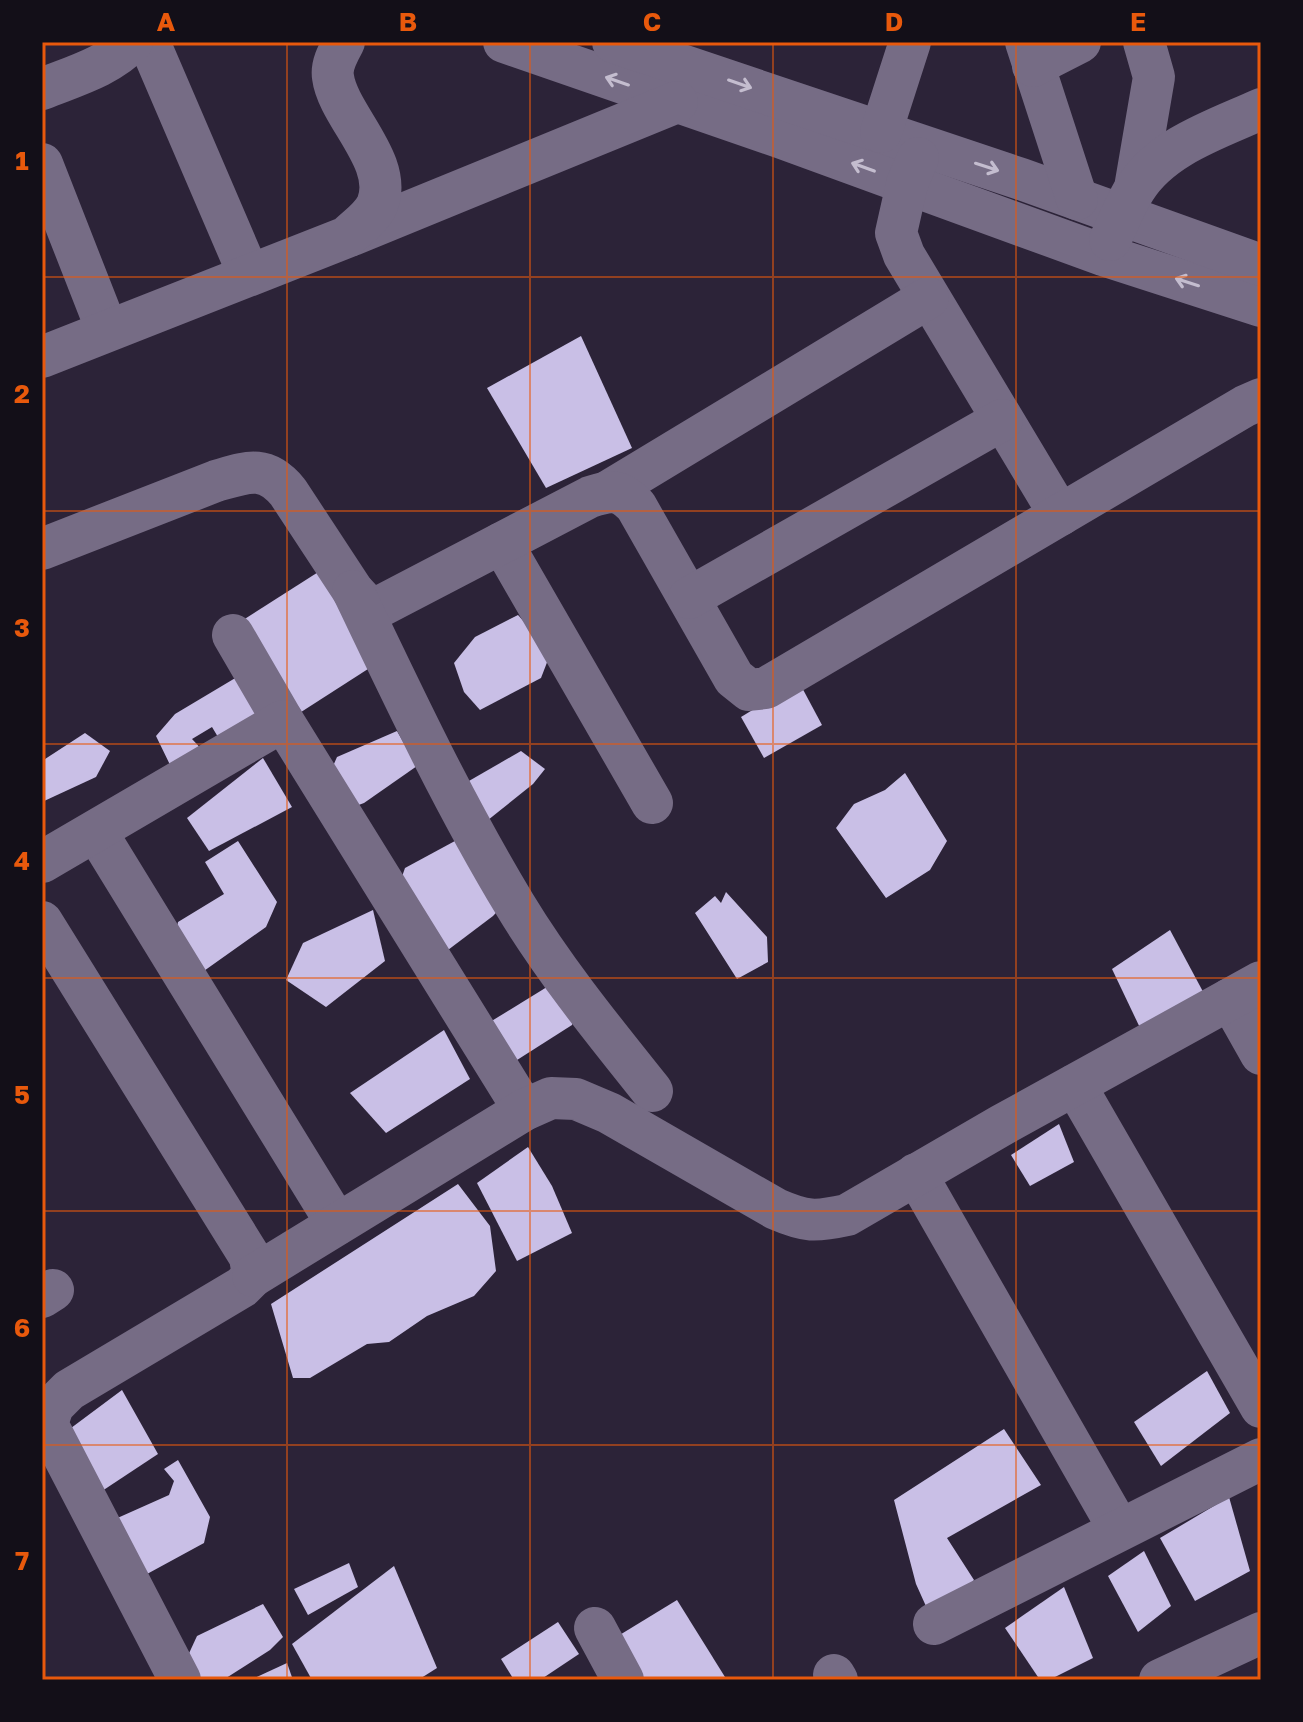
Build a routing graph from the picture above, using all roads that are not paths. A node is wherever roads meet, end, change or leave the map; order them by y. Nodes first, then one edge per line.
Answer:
1 (132, 42) edge
2 (149, 42) edge
3 (344, 42) edge
4 (504, 42) edge
5 (613, 42) edge
6 (910, 42) edge
7 (1080, 42) edge
8 (1144, 42) edge
9 (1030, 54) edge
10 (688, 70) edge
11 (42, 89) edge
12 (1261, 109) edge
13 (881, 132) junction
14 (923, 146) junction
15 (42, 164) edge
16 (907, 184) junction
17 (1077, 199) junction
18 (1128, 202) junction
19 (347, 237) junction
20 (1103, 255) junction
21 (1261, 265) edge
22 (249, 275) junction
23 (928, 298) junction
24 (1261, 306) edge
25 (107, 330) junction
26 (42, 357) edge
27 (1261, 399) edge
28 (1002, 420) junction
29 (609, 491) junction
30 (1060, 515) junction
31 (502, 543) junction
32 (42, 549) edge
33 (353, 591) junction
34 (689, 598) junction
35 (233, 635) dead end
36 (283, 721) junction
37 (652, 803) dead end
38 (97, 833) junction
39 (42, 862) edge
40 (42, 922) edge
41 (1245, 990) edge
42 (1261, 1054) edge
43 (1075, 1085) junction
44 (652, 1091) dead end
45 (524, 1110) junction
46 (916, 1174) junction
47 (337, 1224) junction
48 (253, 1276) junction
49 (1261, 1407) edge
50 (45, 1420) edge
51 (1261, 1459) edge
52 (1119, 1529) junction
53 (934, 1624) dead end
54 (595, 1628) dead end
55 (1261, 1633) edge
56 (180, 1680) edge
57 (623, 1680) edge
58 (1160, 1680) edge

1 - 11 street
2 - 22 street
3 - 19 street
10 -> 4 street
5 - 10 street
6 - 13 street
7 - 9 street
8 - 18 street
9 - 17 street
10 -> 13 street
16 -> 10 street
10 - 19 street
12 - 18 street
13 - 14 street
14 - 16 street
14 -> 17 street
15 - 25 street
16 - 20 street
16 - 23 street
17 - 18 street
18 - 20 street
18 - 21 street
19 - 22 street
24 -> 20 street
22 - 25 street
23 - 28 street
23 - 29 street
25 - 26 street
27 - 30 street
28 - 30 street
28 - 34 street
29 - 31 street
29 - 34 street
30 - 34 street
31 - 33 street
31 - 37 street
32 - 33 street
33 - 44 street
35 - 36 street
36 - 38 street
36 - 45 street
38 - 39 street
38 - 47 street
40 - 48 street
41 - 42 street
41 - 43 street
43 - 46 street
43 - 49 street
45 - 46 street
45 - 47 street
46 - 52 street
47 - 48 street
48 - 50 street
50 - 56 street
51 - 52 street
52 - 53 street
54 - 57 street
55 - 58 street

